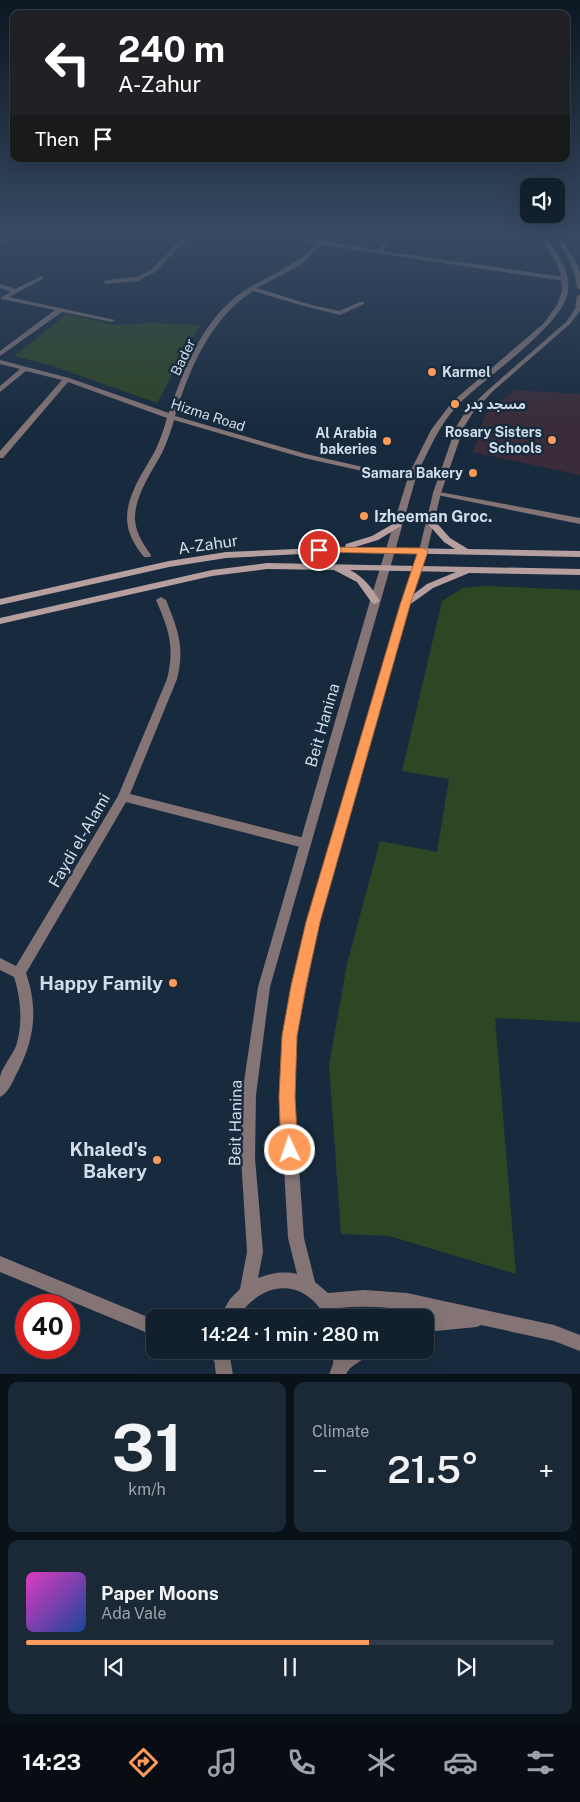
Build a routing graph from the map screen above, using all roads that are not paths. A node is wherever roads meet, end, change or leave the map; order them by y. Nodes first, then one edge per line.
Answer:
1 (6, 296) edge
2 (243, 296) edge
3 (277, 296) edge
4 (563, 296) edge
5 (580, 296) edge
6 (362, 303) dead end
7 (60, 310) junction
8 (112, 320) dead end
9 (0, 354) edge
10 (0, 362) edge
11 (25, 368) junction
12 (67, 379) junction
13 (0, 390) edge
14 (171, 416) junction
15 (0, 456) edge
16 (414, 474) junction
17 (438, 493) junction
18 (580, 521) edge
19 (431, 522) junction
20 (398, 524) junction
21 (338, 549) junction
22 (390, 550) junction
23 (423, 551) junction
24 (470, 553) junction
25 (580, 554) edge
26 (147, 555) dead end
27 (327, 566) junction
28 (385, 567) junction
29 (417, 568) junction
30 (470, 570) junction
31 (580, 572) edge
32 (161, 600) dead end
33 (375, 601) junction
34 (0, 602) edge
35 (405, 605) junction
36 (0, 620) edge
37 (123, 797) junction
38 (304, 843) junction
39 (0, 964) edge
40 (19, 973) junction
41 (0, 1090) edge
42 (0, 1264) edge
43 (308, 1287) junction
44 (248, 1291) junction
45 (325, 1301) junction
46 (232, 1309) edge
47 (330, 1309) edge
48 (485, 1318) junction
49 (434, 1323) edge
50 (146, 1324) edge
51 (580, 1343) edge
52 (219, 1359) edge
53 (225, 1374) edge

1 - 7 street
2 - 14 street, Bader
3 - 6 street
4 - 16 street, Beit Hanina
5 - 17 street
7 - 8 street
7 - 9 street
10 - 11 street, Hizma Road
11 - 12 street, Hizma Road
11 - 13 street
12 - 14 street, Hizma Road
12 - 15 street
14 - 16 street, Hizma Road
14 - 26 street
16 - 20 street, Beit Hanina
17 - 18 street
17 - 19 street
19 - 23 street
19 - 24 main road
20 - 21 main road
20 - 22 street, Beit Hanina
21 - 22 main road, A-Zahur
21 - 34 main road, A-Zahur
22 - 23 main road, A-Zahur
22 - 28 street, Beit Hanina
23 - 24 main road, A-Zahur
23 - 29 street
24 - 25 main road, A-Zahur
27 - 28 main road, A-Zahur
27 - 33 main road
27 - 36 main road, A-Zahur
28 - 29 main road, A-Zahur
28 - 33 street, Beit Hanina
29 - 30 main road, A-Zahur
29 - 35 street
30 - 31 main road, A-Zahur
30 - 35 main road
32 - 37 street, Faydi el-Alami
33 - 38 street, Beit Hanina
35 - 43 street
37 - 38 street
37 - 40 street, Faydi el-Alami
38 - 44 street, Beit Hanina
39 - 40 street
40 - 41 street
42 - 50 street
43 - 44 street
43 - 45 street
44 - 46 street
45 - 47 street
45 - 48 street
48 - 49 street
48 - 51 street
52 - 53 street

